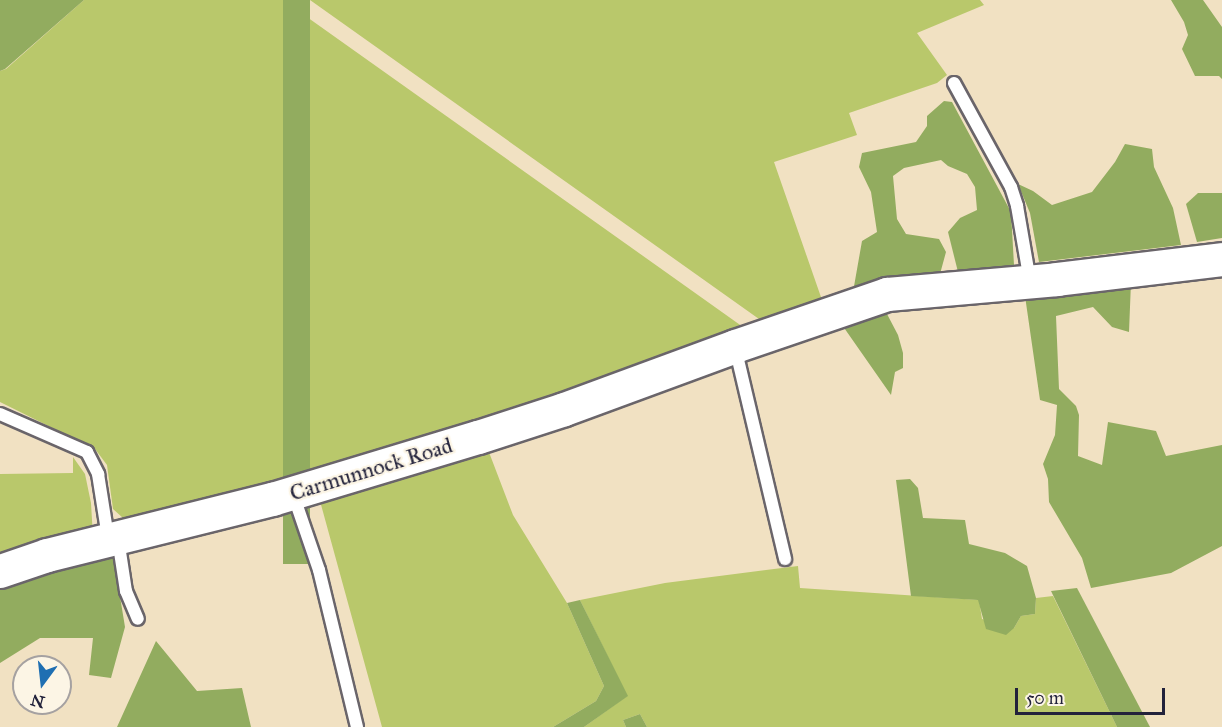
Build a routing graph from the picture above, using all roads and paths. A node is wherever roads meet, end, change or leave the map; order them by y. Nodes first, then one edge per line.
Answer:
1 (954, 83) dead end
2 (1222, 259) edge
3 (1030, 281) junction
4 (735, 345) junction
5 (0, 414) edge
6 (293, 493) junction
7 (113, 540) junction
8 (784, 559) dead end
9 (0, 571) edge
10 (138, 619) dead end
11 (357, 727) edge

1 - 3 lane
2 - 3 main road, Carmunnock Road
3 - 4 main road, Carmunnock Road
4 - 6 main road, Carmunnock Road
4 - 8 lane
5 - 7 lane
6 - 7 main road, Carmunnock Road
6 - 11 lane
7 - 9 main road, Carmunnock Road
7 - 10 lane

